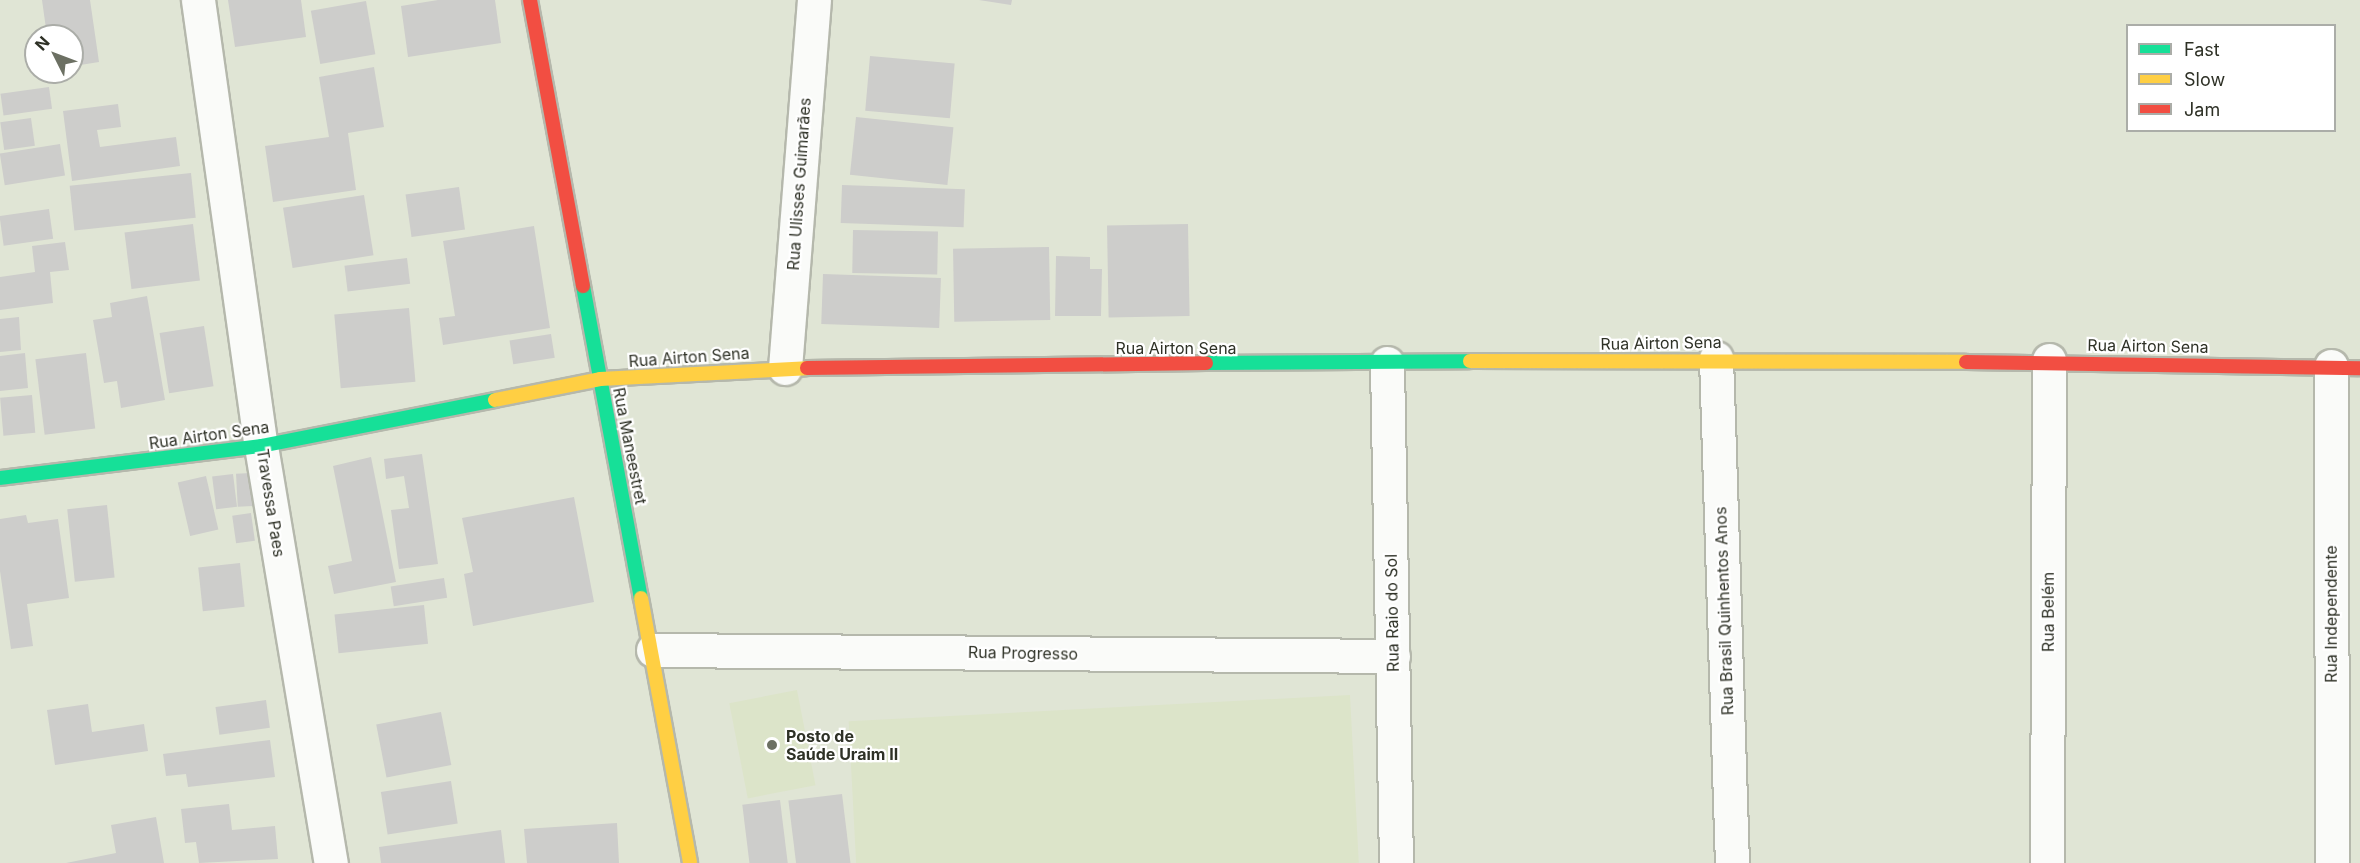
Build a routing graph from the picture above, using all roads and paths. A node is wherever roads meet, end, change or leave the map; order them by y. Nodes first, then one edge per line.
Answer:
1 (198, 0) edge
2 (530, 0) edge
3 (814, 0) edge
4 (1716, 358) junction
5 (2049, 360) junction
6 (1387, 363) junction
7 (2346, 367) edge
8 (785, 368) junction
9 (600, 379) junction
10 (261, 446) junction
11 (0, 478) edge
12 (653, 650) junction
13 (1393, 656) junction
14 (331, 863) edge
15 (690, 863) edge
16 (1396, 863) edge
17 (1732, 863) edge
18 (2047, 863) edge
19 (2332, 863) edge

1 - 10 street, Travessa Paes
2 - 9 street, Rua Maneestret
3 - 8 street, Rua Ulisses Guimarães
4 - 5 street, Rua Airton Sena
4 - 6 street, Rua Airton Sena
4 - 17 street, Rua Brasil Quinhentos Anos
5 - 7 street, Rua Airton Sena
5 - 18 street, Rua Belém
6 - 8 street, Rua Airton Sena
6 - 13 street, Rua Raio do Sol
7 - 19 street, Rua Independente
8 - 9 street, Rua Airton Sena
9 - 10 street, Rua Airton Sena
9 - 12 street, Rua Maneestret
10 - 11 street, Rua Airton Sena
10 - 14 street, Travessa Paes
12 - 13 street, Rua Progresso
12 - 15 street, Rua Maneestret
13 - 16 street, Rua Raio do Sol

